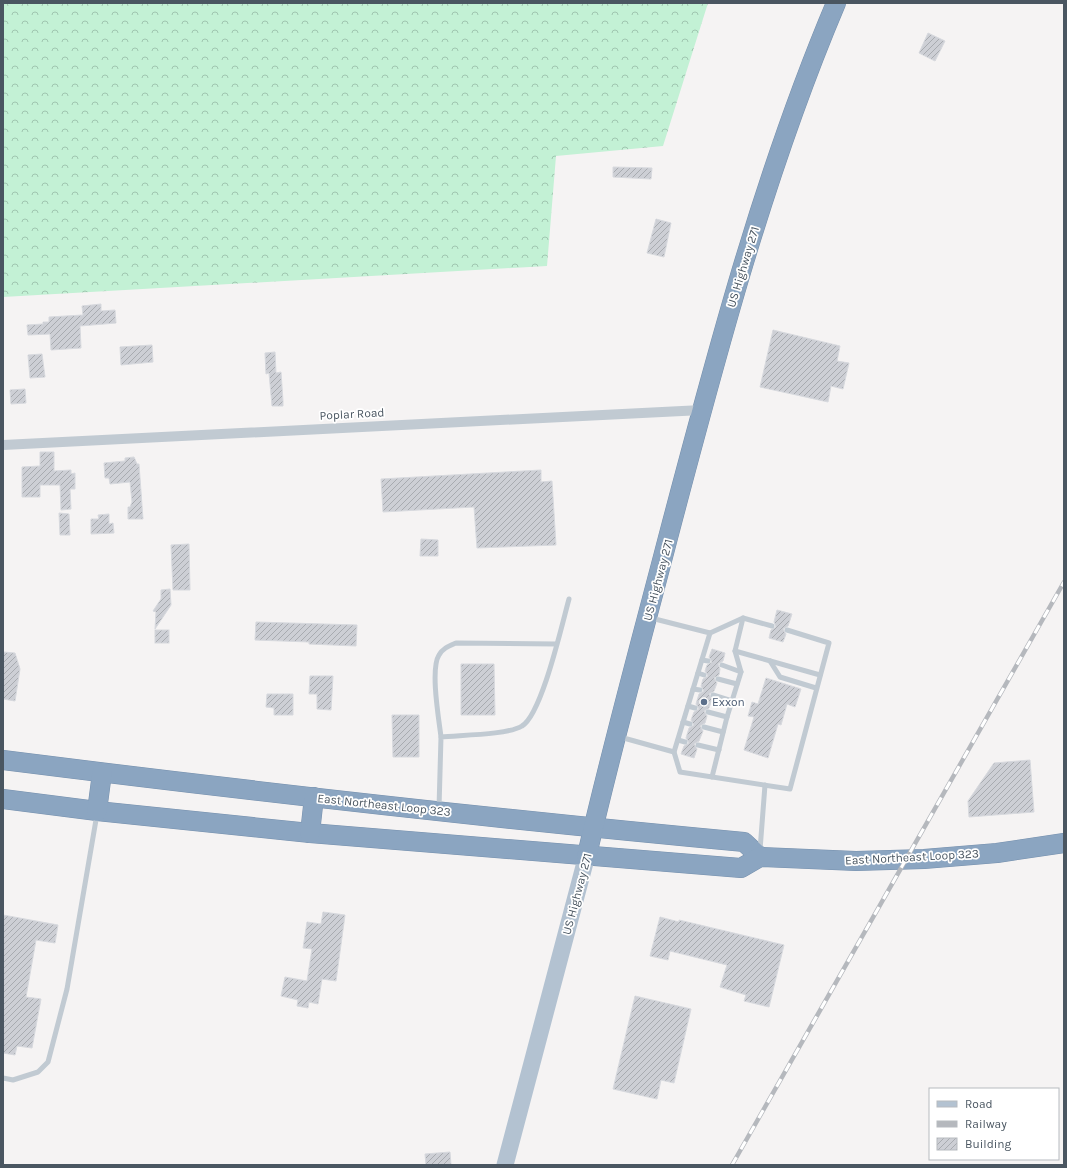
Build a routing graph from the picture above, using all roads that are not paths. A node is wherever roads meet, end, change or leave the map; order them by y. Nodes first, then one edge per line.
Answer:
1 (836, 3) edge
2 (702, 410) junction
3 (3, 445) edge
4 (569, 599) dead end
5 (648, 617) junction
6 (743, 618) junction
7 (772, 626) dead end
8 (787, 630) dead end
9 (710, 633) junction
10 (556, 644) junction
11 (735, 651) junction
12 (702, 660) junction
13 (708, 661) dead end
14 (770, 661) junction
15 (722, 665) dead end
16 (741, 672) junction
17 (698, 673) junction
18 (704, 674) dead end
19 (820, 675) junction
20 (718, 679) dead end
21 (737, 684) junction
22 (816, 688) junction
23 (693, 689) junction
24 (700, 690) dead end
25 (713, 695) dead end
26 (732, 701) junction
27 (688, 706) junction
28 (695, 708) dead end
29 (708, 712) dead end
30 (727, 717) junction
31 (683, 722) junction
32 (690, 724) dead end
33 (704, 727) dead end
34 (723, 732) junction
35 (617, 736) junction
36 (440, 737) junction
37 (678, 740) junction
38 (685, 742) dead end
39 (698, 745) dead end
40 (719, 750) junction
41 (674, 752) junction
42 (3, 760) edge
43 (102, 772) junction
44 (712, 778) junction
45 (764, 785) junction
46 (314, 797) junction
47 (3, 799) edge
48 (97, 811) junction
49 (439, 811) junction
50 (593, 828) junction
51 (310, 834) junction
52 (1064, 843) edge
53 (587, 855) junction
54 (760, 857) junction
55 (3, 1078) edge
56 (505, 1165) edge

1 - 2 highway, US Highway 271
2 - 3 street, Poplar Road
2 - 5 highway, US Highway 271
4 - 10 lane
5 - 9 lane
5 - 35 highway, US Highway 271
6 - 7 lane
6 - 9 lane
6 - 11 lane
8 - 19 lane
9 - 12 lane
10 - 36 lane
10 - 36 lane
11 - 14 lane
11 - 16 lane
12 - 13 lane
12 - 17 lane
14 - 19 lane
14 - 22 lane
15 - 16 lane
16 - 21 lane
17 - 18 lane
17 - 23 lane
19 - 22 lane
20 - 21 lane
21 - 26 lane
22 - 45 lane
23 - 24 lane
23 - 27 lane
25 - 26 lane
26 - 30 lane
27 - 28 lane
27 - 31 lane
29 - 30 lane
30 - 34 lane
31 - 32 lane
31 - 37 lane
33 - 34 lane
34 - 40 lane
35 - 41 lane
35 - 50 highway, US Highway 271
36 - 49 lane
37 - 38 lane
37 - 41 lane
39 - 40 lane
40 - 44 lane
41 - 44 lane
42 - 43 highway, East Northeast Loop 323
43 - 46 highway, East Northeast Loop 323
43 - 48 highway
44 - 45 lane
45 - 54 lane
46 - 49 highway, East Northeast Loop 323
46 - 51 highway
47 - 48 highway
48 - 51 highway
48 - 55 lane
49 - 50 highway, East Northeast Loop 323
50 - 53 highway, US Highway 271
50 - 54 highway, East Northeast Loop 323
51 - 53 highway
52 - 54 highway, East Northeast Loop 323
53 - 54 highway
53 - 56 main road, US Highway 271

